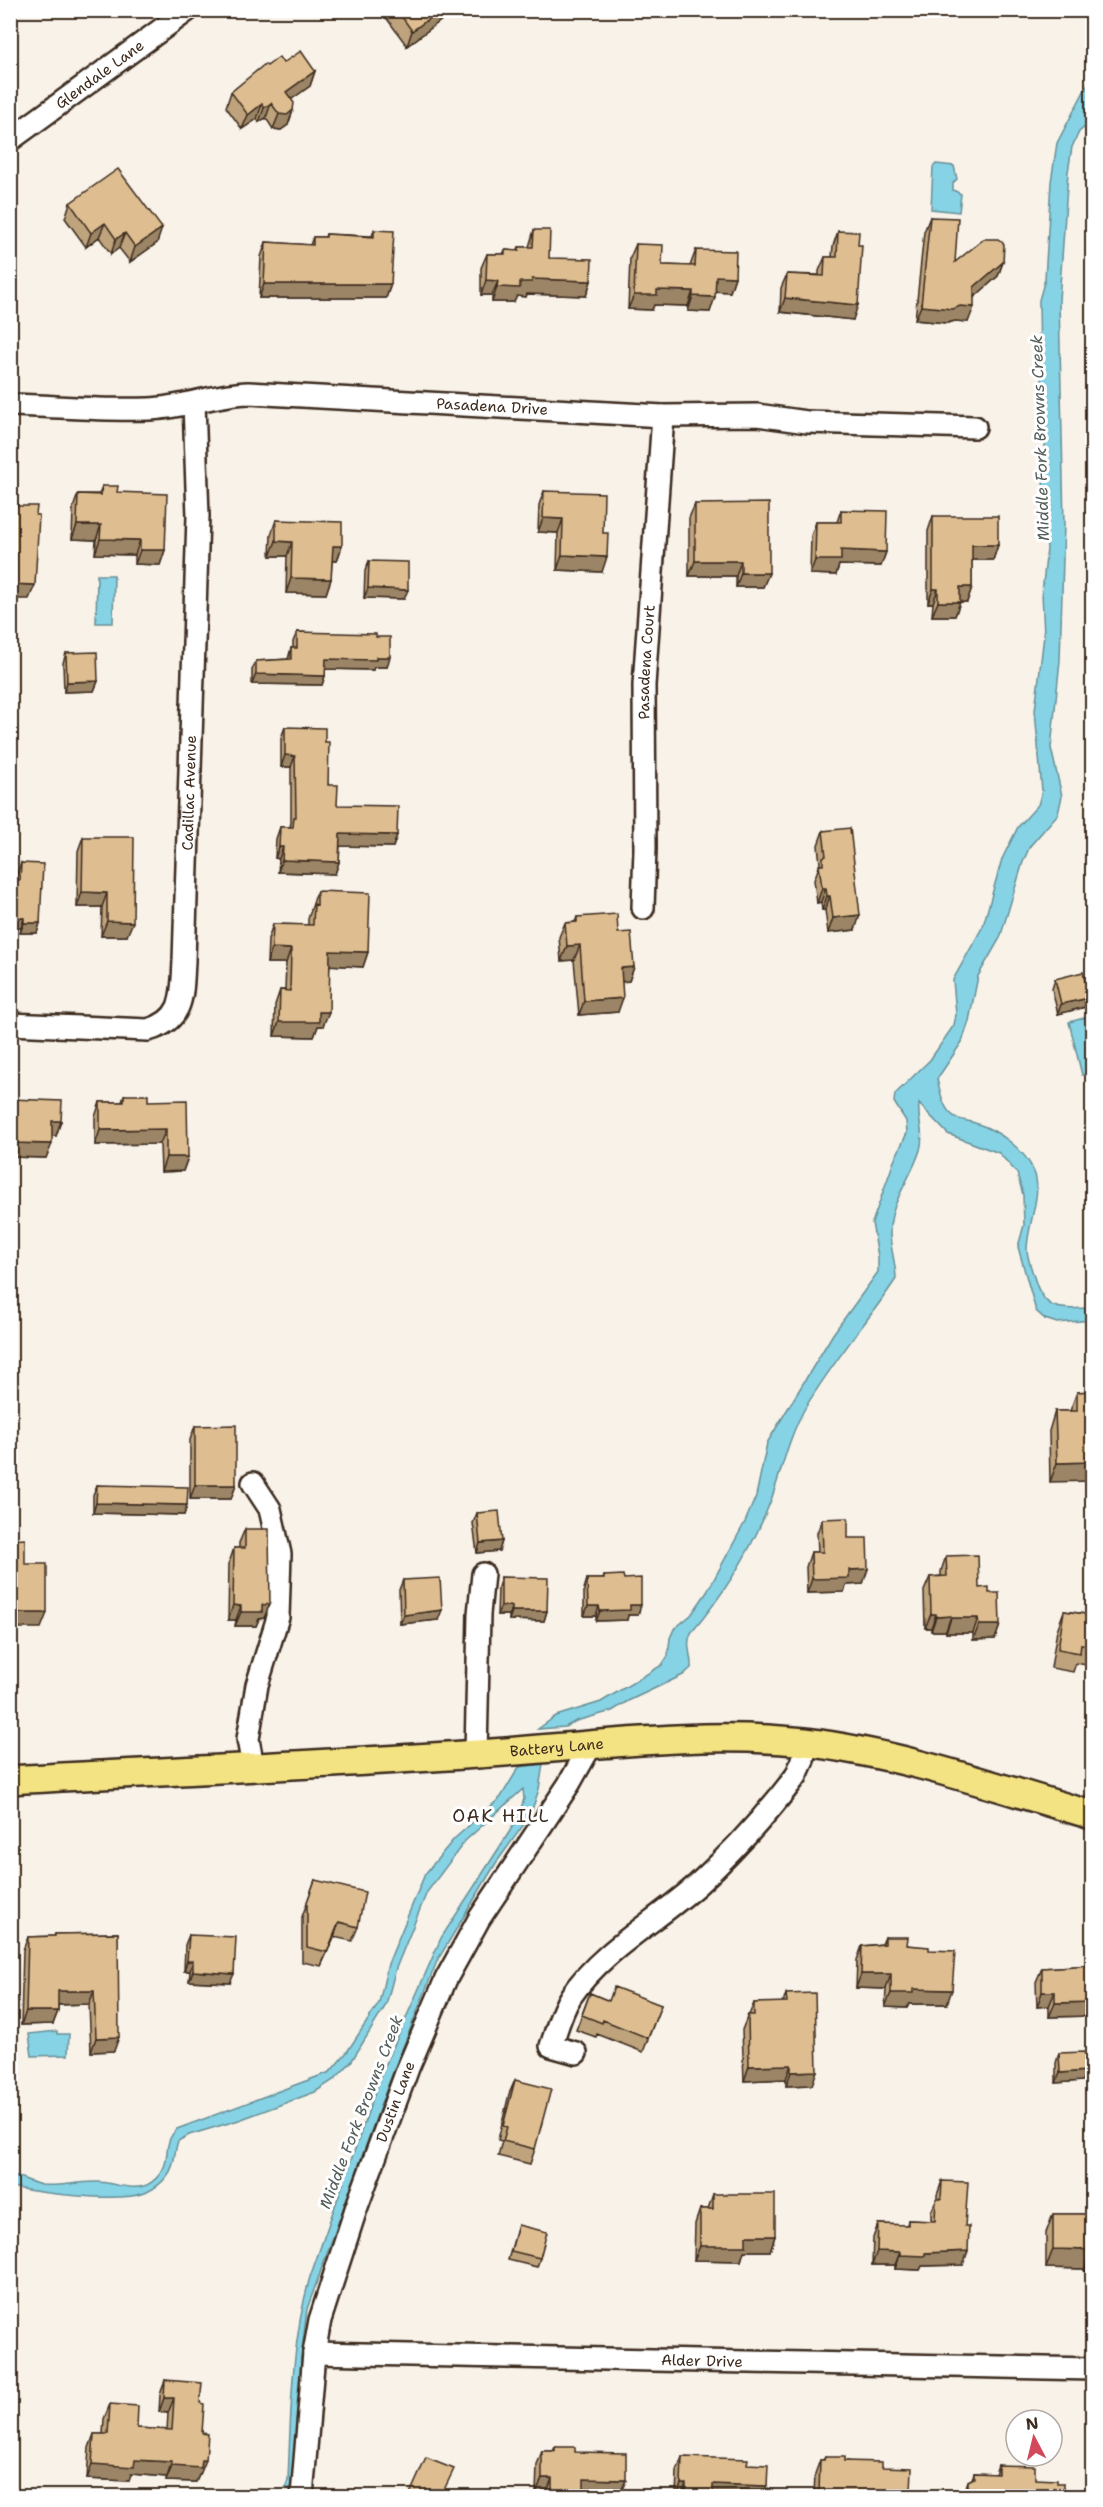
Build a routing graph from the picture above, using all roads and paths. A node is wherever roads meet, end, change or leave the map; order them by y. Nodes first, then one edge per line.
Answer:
1 (188, 10) edge
2 (10, 140) edge
3 (194, 403) junction
4 (10, 405) edge
5 (663, 416) junction
6 (975, 427) dead end
7 (643, 908) dead end
8 (10, 1024) edge
9 (253, 1483) dead end
10 (483, 1574) dead end
11 (806, 1742) junction
12 (591, 1745) junction
13 (476, 1754) junction
14 (253, 1767) junction
15 (10, 1780) edge
16 (1092, 1815) edge
17 (576, 2053) dead end
18 (314, 2353) junction
19 (1092, 2369) edge
20 (302, 2496) edge

1 - 2 street, Glendale Lane
3 - 4 street, Pasadena Drive
3 - 5 street, Pasadena Drive
3 - 8 street, Cadillac Avenue
5 - 6 street, Pasadena Drive
5 - 7 street, Pasadena Court
9 - 14 street
10 - 13 street
11 - 12 main road, Battery Lane
11 - 16 main road, Battery Lane
11 - 17 street
12 - 13 main road, Battery Lane
12 - 18 street, Dustin Lane
13 - 14 main road, Battery Lane
14 - 15 main road, Battery Lane
18 - 19 street, Alder Drive
18 - 20 street, Dustin Lane

